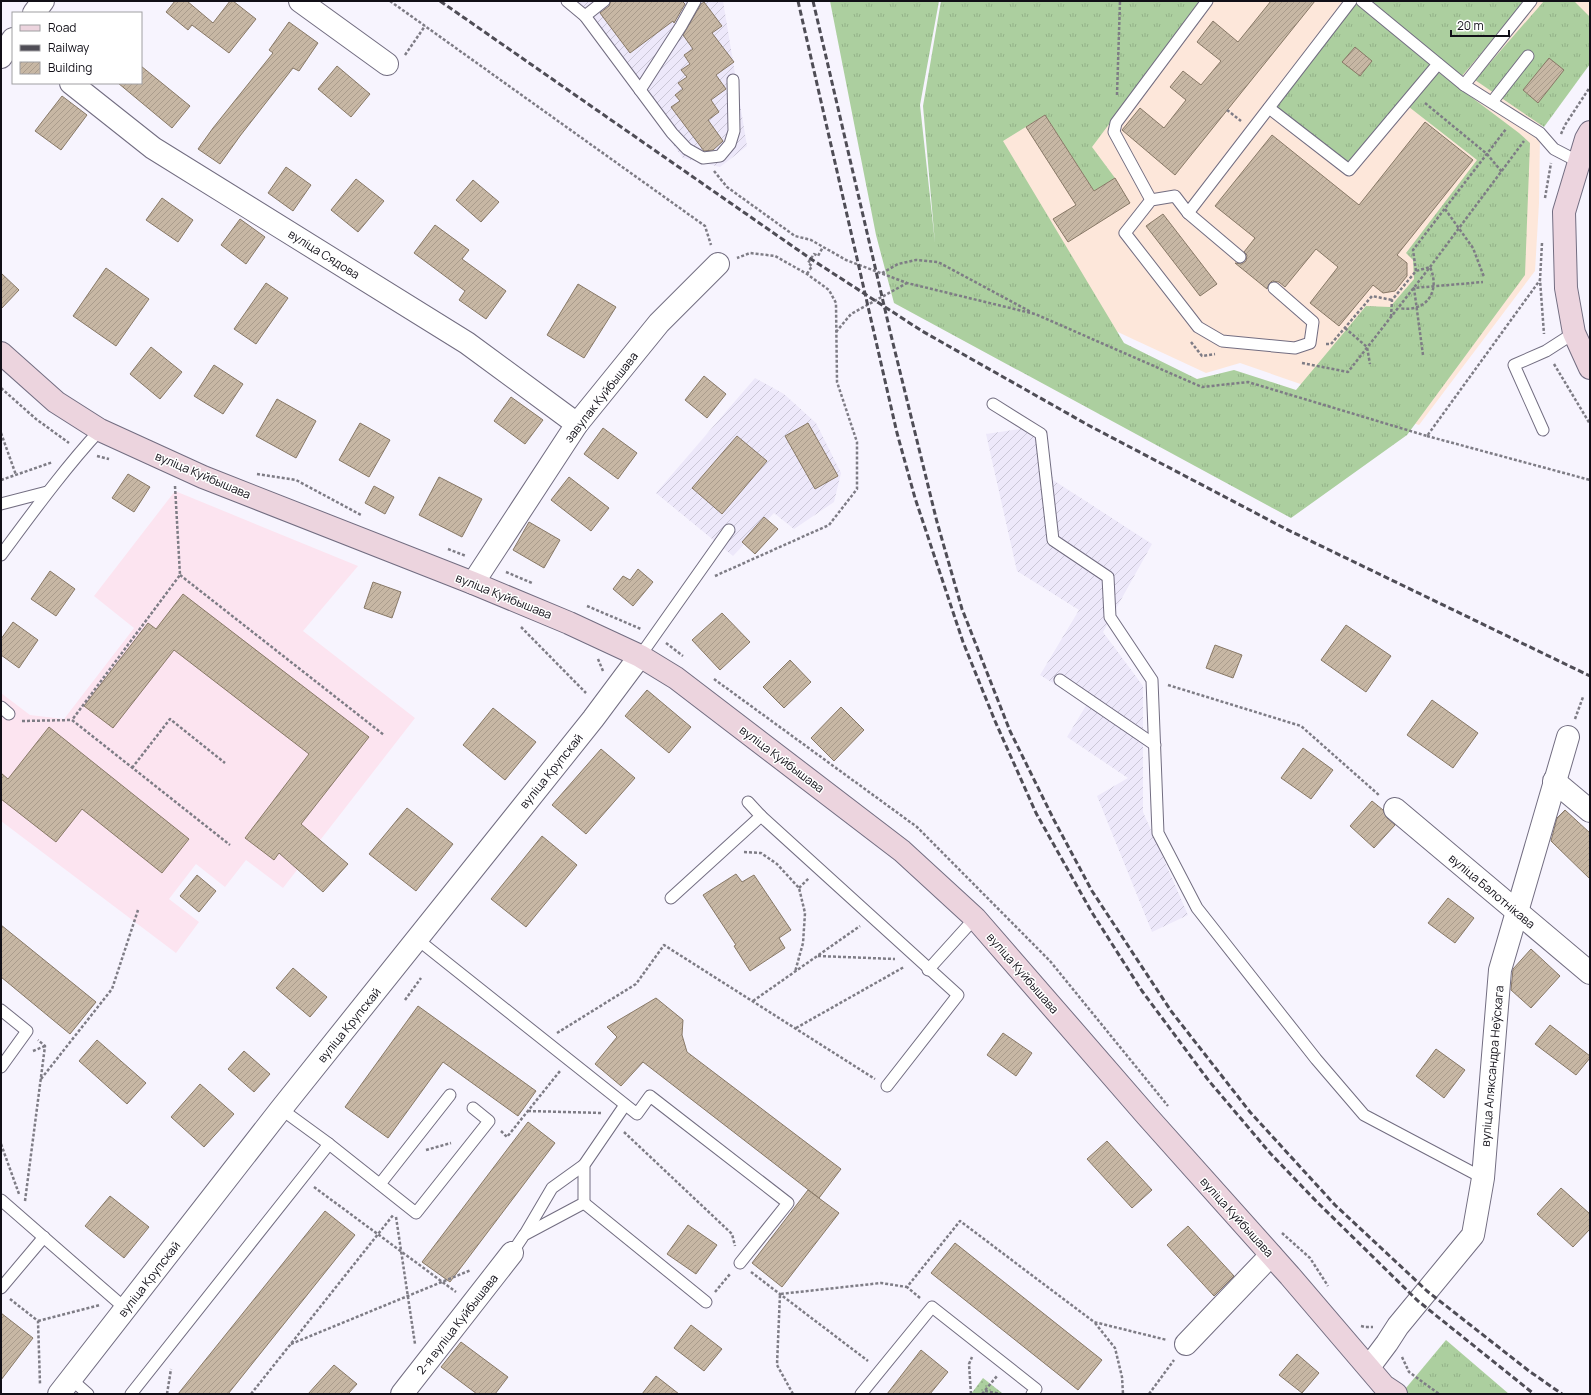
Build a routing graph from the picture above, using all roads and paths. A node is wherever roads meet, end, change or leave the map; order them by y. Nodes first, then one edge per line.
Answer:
1 (43, 1) edge
2 (300, 1) edge
3 (390, 1) edge
4 (566, 1) edge
5 (604, 1) edge
6 (695, 1) edge
7 (1120, 1) edge
8 (1207, 1) edge
9 (1351, 1) edge
10 (1362, 1) edge
11 (1531, 1) edge
12 (35, 12) edge
13 (585, 16) junction
14 (425, 26) junction
15 (12, 41) edge
16 (1528, 56) dead end
17 (1, 57) edge
18 (387, 64) joint
19 (1438, 64) junction
20 (733, 80) dead end
21 (72, 84) edge
22 (1464, 85) junction
23 (640, 90) junction
24 (1413, 93) junction
25 (1492, 102) junction
26 (1269, 108) junction
27 (1515, 117) junction
28 (1116, 123) junction
29 (1533, 129) junction
30 (1590, 132) edge
31 (1487, 154) junction
32 (703, 158) junction
33 (1579, 162) junction
34 (1151, 200) junction
35 (1445, 209) junction
36 (1188, 213) junction
37 (1240, 257) dead end
38 (718, 264) junction
39 (1416, 271) junction
40 (881, 273) dead end
41 (807, 274) junction
42 (1484, 277) dead end
43 (1483, 282) dead end
44 (907, 283) dead end
45 (1434, 286) junction
46 (1274, 288) dead end
47 (1392, 300) junction
48 (1398, 308) dead end
49 (1417, 308) junction
50 (1035, 314) dead end
51 (1391, 317) dead end
52 (1345, 328) junction
53 (836, 333) junction
54 (1574, 333) junction
55 (1310, 343) junction
56 (1, 353) edge
57 (1423, 355) dead end
58 (1370, 364) dead end
59 (1590, 368) edge
60 (1, 388) edge
61 (993, 404) dead end
62 (578, 424) junction
63 (100, 430) junction
64 (1543, 430) dead end
65 (1, 433) edge
66 (1427, 436) dead end
67 (80, 452) junction
68 (16, 475) junction
69 (1, 480) edge
70 (1590, 480) edge
71 (175, 485) dead end
72 (47, 492) junction
73 (1, 504) edge
74 (729, 530) dead end
75 (1, 555) edge
76 (180, 574) junction
77 (473, 583) junction
78 (688, 589) junction
79 (520, 625) dead end
80 (640, 656) junction
81 (1060, 680) dead end
82 (1152, 680) junction
83 (591, 699) dead end
84 (72, 720) junction
85 (21, 721) dead end
86 (384, 735) dead end
87 (1568, 737) dead end
88 (1155, 745) junction
89 (225, 763) dead end
90 (132, 768) junction
91 (1554, 781) junction
92 (748, 802) dead end
93 (1395, 809) joint
94 (1590, 811) edge
95 (762, 816) junction
96 (230, 845) dead end
97 (723, 851) junction
98 (672, 898) dead end
99 (138, 910) dead end
100 (1517, 912) junction
101 (872, 918) junction
102 (975, 918) junction
103 (417, 939) junction
104 (818, 956) junction
105 (917, 959) junction
106 (928, 970) junction
107 (795, 972) junction
108 (1590, 973) edge
109 (421, 978) dead end
110 (405, 1000) dead end
111 (753, 1001) junction
112 (1, 1010) edge
113 (796, 1028) junction
114 (27, 1031) junction
115 (545, 1040) junction
116 (1, 1067) edge
117 (559, 1072) dead end
118 (41, 1079) junction
119 (887, 1086) joint
120 (450, 1096) dead end
121 (626, 1105) junction
122 (473, 1108) dead end
123 (281, 1109) junction
124 (528, 1112) junction
125 (489, 1121) junction
126 (613, 1122) junction
127 (1, 1144) edge
128 (329, 1144) junction
129 (584, 1165) junction
130 (302, 1178) junction
131 (1483, 1178) junction
132 (380, 1184) junction
133 (19, 1195) dead end
134 (1, 1200) edge
135 (584, 1203) junction
136 (30, 1225) junction
137 (378, 1234) junction
138 (524, 1235) junction
139 (44, 1237) junction
140 (401, 1251) junction
141 (512, 1253) joint
142 (1271, 1255) junction
143 (740, 1263) junction
144 (477, 1268) dead end
145 (443, 1282) junction
146 (907, 1287) junction
147 (4, 1292) edge
148 (780, 1294) junction
149 (408, 1296) junction
150 (706, 1302) joint
151 (472, 1304) junction
152 (116, 1307) junction
153 (932, 1307) junction
154 (38, 1321) junction
155 (1094, 1322) junction
156 (978, 1343) junction
157 (290, 1344) junction
158 (1186, 1344) junction
159 (1006, 1365) junction
160 (1369, 1367) junction
161 (880, 1370) junction
162 (419, 1372) junction
163 (57, 1387) edge
164 (985, 1391) junction
165 (1387, 1391) edge
166 (88, 1394) edge
167 (132, 1394) edge
168 (251, 1394) edge
169 (402, 1394) edge
170 (793, 1394) edge
171 (861, 1394) edge
172 (971, 1394) edge
173 (982, 1394) edge
174 (1001, 1394) edge
175 (1032, 1394) edge
176 (1123, 1394) edge
177 (1149, 1394) edge

1 - 12 street
2 - 18 street
3 - 14 path
4 - 13 lane
5 - 13 lane
6 - 23 lane
7 - 28 path
8 - 28 lane
9 - 26 lane
10 - 19 lane
11 - 22 lane
13 - 23 lane
14 - 18 path
14 - 38 path
15 - 17 street
16 - 25 lane
19 - 22 lane
19 - 24 lane
20 - 32 lane
21 - 62 street, вуліца Сядова
22 - 25 lane
23 - 32 lane
24 - 26 lane
24 - 31 path
25 - 27 lane
26 - 36 lane
27 - 29 lane
27 - 31 path
28 - 34 lane
29 - 31 path
29 - 33 lane
30 - 33 main road
31 - 35 path
32 - 41 path
33 - 54 main road
34 - 36 lane
34 - 55 lane
35 - 39 path
35 - 42 path
36 - 37 lane
38 - 41 path
38 - 62 street, завулак Куйбышава
39 - 45 path
39 - 47 path
40 - 50 path
41 - 53 path
43 - 45 path
44 - 53 path
45 - 49 path
45 - 49 path
46 - 55 lane
47 - 51 path
47 - 52 path
48 - 49 path
49 - 57 path
52 - 55 path
52 - 58 path
53 - 78 path
54 - 59 main road
54 - 64 lane
56 - 63 main road, вуліца Куйбышава
60 - 67 path
61 - 82 lane
62 - 77 street, завулак Куйбышава
63 - 67 lane
63 - 77 main road, вуліца Куйбышава
65 - 68 path
66 - 70 path
67 - 68 path
67 - 72 lane
68 - 69 path
71 - 76 path
72 - 73 lane
72 - 75 lane
74 - 78 lane
76 - 84 path
76 - 86 path
77 - 80 main road, вуліца Куйбышава
78 - 80 lane
79 - 83 path
80 - 102 main road, вуліца Куйбышава
80 - 103 street, вуліца Крупскай
81 - 88 lane
82 - 88 lane
82 - 93 path
84 - 85 path
84 - 90 path
87 - 91 street, вуліца Аляксандра Неўскага
88 - 131 lane
89 - 90 path
90 - 96 path
91 - 94 street
91 - 100 street, вуліца Аляксандра Неўскага
92 - 95 lane
93 - 100 street, вуліца Балотнікава
95 - 97 lane
95 - 101 lane
97 - 98 lane
97 - 107 path
99 - 118 path
100 - 108 street, вуліца Балотнікава
100 - 131 street, вуліца Аляксандра Неўскага
101 - 104 path
101 - 105 lane
102 - 106 lane
102 - 142 main road, вуліца Куйбышава
103 - 115 lane
103 - 123 street, вуліца Крупскай
104 - 105 path
104 - 107 path
105 - 106 lane
105 - 113 path
106 - 119 lane
107 - 111 path
109 - 110 path
111 - 113 path
111 - 115 path
112 - 114 lane
113 - 119 path
114 - 116 lane
114 - 118 path
115 - 121 lane
117 - 124 path
118 - 136 path
120 - 132 lane
121 - 126 lane
121 - 143 lane
122 - 125 lane
123 - 128 lane
123 - 152 street, вуліца Крупскай
124 - 125 path
124 - 126 path
125 - 132 lane
126 - 129 lane
126 - 143 path
127 - 133 path
128 - 130 lane
128 - 132 lane
129 - 135 lane
129 - 138 lane
130 - 137 path
130 - 167 lane
131 - 160 street, вуліца Аляксандра Неўскага
134 - 136 lane
135 - 138 lane
135 - 150 lane
136 - 139 lane
137 - 140 path
137 - 140 path
137 - 157 path
138 - 141 lane
139 - 147 lane
139 - 152 lane
140 - 145 path
140 - 149 path
141 - 151 street, 2-я вуліца Куйбышава
142 - 158 street
142 - 160 main road, вуліца Куйбышава
143 - 148 path
143 - 150 path
144 - 145 path
145 - 149 path
145 - 151 path
146 - 148 path
146 - 153 path
146 - 155 path
147 - 154 path
148 - 161 path
148 - 170 path
149 - 157 path
149 - 162 path
151 - 162 street, 2-я вуліца Куйбышава
152 - 154 path
152 - 163 street, вуліца Крупскай
153 - 156 lane
153 - 161 lane
154 - 163 path
155 - 158 path
155 - 176 path
156 - 159 lane
156 - 172 path
157 - 168 path
158 - 177 path
159 - 164 path
159 - 175 lane
160 - 165 main road, вуліца Куйбышава
161 - 171 lane
162 - 169 street, 2-я вуліца Куйбышава
163 - 166 lane
164 - 173 path
164 - 174 path

